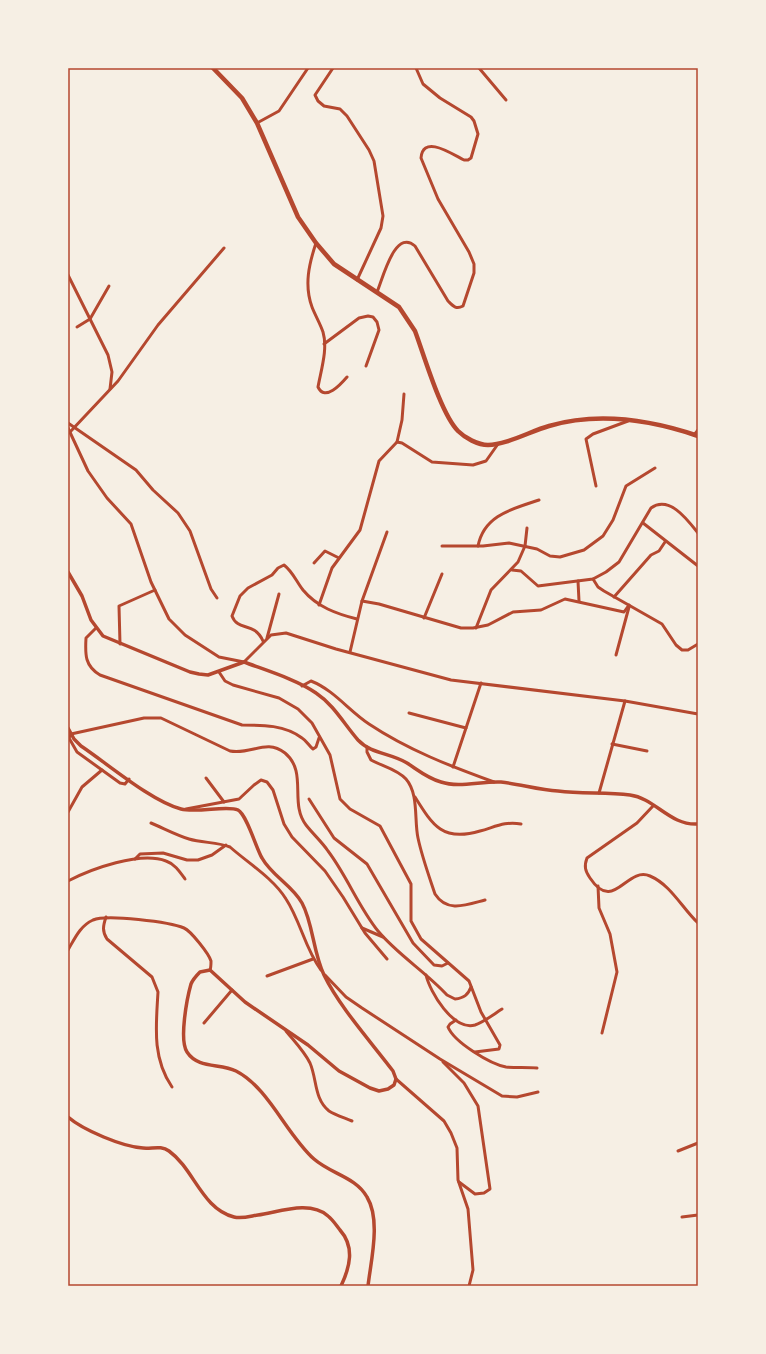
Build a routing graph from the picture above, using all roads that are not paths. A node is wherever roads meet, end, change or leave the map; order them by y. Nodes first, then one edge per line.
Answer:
1 (213, 68) edge
2 (308, 68) edge
3 (333, 68) edge
4 (416, 68) edge
5 (479, 68) edge
6 (506, 100) dead end
7 (257, 123) junction
8 (316, 243) junction
9 (224, 248) dead end
10 (68, 275) edge
11 (357, 280) junction
12 (109, 286) dead end
13 (377, 292) junction
14 (90, 319) junction
15 (77, 327) dead end
16 (324, 344) junction
17 (366, 366) dead end
18 (347, 377) dead end
19 (110, 389) junction
20 (404, 394) dead end
21 (630, 421) junction
22 (68, 423) edge
23 (75, 427) junction
24 (69, 430) edge
25 (698, 430) edge
26 (696, 435) edge
27 (397, 442) junction
28 (498, 443) junction
29 (655, 468) dead end
30 (596, 486) dead end
31 (539, 500) dead end
32 (643, 523) junction
33 (527, 528) dead end
34 (387, 532) dead end
35 (698, 532) edge
36 (665, 542) junction
37 (442, 546) dead end
38 (478, 546) junction
39 (524, 546) junction
40 (339, 558) junction
41 (314, 563) dead end
42 (698, 566) edge
43 (512, 570) junction
44 (68, 572) edge
45 (442, 574) dead end
46 (593, 579) junction
47 (578, 581) junction
48 (156, 590) junction
49 (279, 594) dead end
50 (614, 597) junction
51 (217, 598) dead end
52 (362, 601) junction
53 (579, 601) junction
54 (319, 605) junction
55 (630, 605) junction
56 (424, 618) junction
57 (357, 619) junction
58 (96, 628) junction
59 (476, 628) junction
60 (267, 638) junction
61 (262, 641) junction
62 (120, 644) junction
63 (698, 644) edge
64 (350, 652) junction
65 (616, 655) dead end
66 (244, 662) junction
67 (219, 672) junction
68 (481, 683) junction
69 (302, 686) junction
70 (625, 700) junction
71 (409, 713) dead end
72 (698, 714) edge
73 (68, 728) edge
74 (466, 728) junction
75 (71, 734) junction
76 (319, 737) junction
77 (612, 744) junction
78 (367, 747) junction
79 (647, 751) dead end
80 (452, 767) junction
81 (102, 770) junction
82 (206, 778) dead end
83 (129, 779) junction
84 (495, 782) junction
85 (599, 793) junction
86 (414, 796) junction
87 (309, 799) dead end
88 (224, 802) junction
89 (653, 806) junction
90 (182, 809) junction
91 (68, 812) edge
92 (151, 823) dead end
93 (521, 824) dead end
94 (698, 824) edge
95 (226, 845) junction
96 (135, 860) junction
97 (186, 879) dead end
98 (68, 881) edge
99 (598, 886) junction
100 (485, 900) dead end
101 (106, 917) junction
102 (698, 923) edge
103 (362, 928) junction
104 (385, 937) junction
105 (68, 950) edge
106 (313, 959) junction
107 (387, 959) dead end
108 (448, 963) junction
109 (210, 970) junction
110 (322, 972) junction
111 (426, 974) junction
112 (268, 976) dead end
113 (471, 987) junction
114 (232, 990) junction
115 (502, 1009) dead end
116 (485, 1019) junction
117 (456, 1020) junction
118 (204, 1023) dead end
119 (286, 1031) junction
120 (602, 1033) dead end
121 (475, 1052) junction
122 (440, 1060) junction
123 (537, 1068) dead end
124 (396, 1079) junction
125 (172, 1087) dead end
126 (538, 1092) dead end
127 (68, 1117) edge
128 (352, 1121) dead end
129 (698, 1143) edge
130 (678, 1151) dead end
131 (458, 1180) junction
132 (698, 1215) edge
133 (682, 1217) dead end
134 (342, 1286) edge
135 (369, 1286) edge
136 (470, 1286) edge

1 - 7 main road
2 - 7 street
3 - 11 street
4 - 13 street
5 - 6 street
7 - 8 main road
8 - 11 main road
8 - 16 street
9 - 19 street
10 - 14 street
11 - 13 main road
12 - 14 street
13 - 28 main road
14 - 15 street
14 - 19 street
16 - 17 street
16 - 18 street
19 - 23 street
20 - 27 street
21 - 26 main road
21 - 28 main road
21 - 30 street
22 - 23 street
23 - 24 street
23 - 51 street
24 - 48 street
25 - 26 street
27 - 28 street
27 - 40 street
29 - 39 street
31 - 38 street
32 - 35 street
32 - 36 street
32 - 46 street
33 - 39 street
34 - 52 street
36 - 42 street
36 - 50 street
37 - 38 street
38 - 39 street
39 - 43 street
40 - 41 street
40 - 54 street
43 - 47 street
43 - 59 street
44 - 58 street
45 - 56 street
46 - 47 street
46 - 50 street
47 - 53 street
48 - 62 street
48 - 66 street
49 - 60 street
50 - 55 street
52 - 56 street
52 - 57 street
53 - 55 street
53 - 59 street
54 - 57 street
54 - 61 street
55 - 63 street
55 - 65 street
56 - 59 street
57 - 64 street
58 - 62 street
58 - 76 street
60 - 61 street
60 - 64 street
61 - 66 street
62 - 67 street
64 - 68 street
66 - 67 street
66 - 69 street
67 - 76 street
68 - 70 street
68 - 74 street
69 - 78 street
69 - 80 street
70 - 72 street
70 - 77 street
71 - 74 street
73 - 75 street
74 - 80 street
75 - 81 street
75 - 83 street
75 - 104 street
76 - 108 street
77 - 79 street
77 - 85 street
78 - 84 street
78 - 86 street
80 - 84 street
81 - 83 street
81 - 91 street
82 - 88 street
83 - 90 street
84 - 85 street
85 - 89 street
86 - 93 street
86 - 100 street
87 - 108 street
88 - 90 street
88 - 103 street
89 - 94 street
89 - 99 street
90 - 110 street
92 - 95 street
95 - 96 street
95 - 106 street
96 - 97 street
96 - 98 street
99 - 102 street
99 - 120 street
101 - 105 street
101 - 109 street
101 - 125 street
103 - 104 street
103 - 107 street
104 - 111 street
106 - 110 street
106 - 112 street
108 - 113 street
109 - 114 street
109 - 135 street
110 - 122 street
110 - 124 street
111 - 113 street
111 - 117 street
113 - 116 street
114 - 118 street
114 - 119 street
115 - 116 street
116 - 117 street
116 - 121 street
117 - 121 street
119 - 124 street
119 - 128 street
121 - 123 street
122 - 126 street
122 - 131 street
124 - 131 street
127 - 134 street
129 - 130 street
131 - 136 street
132 - 133 street

